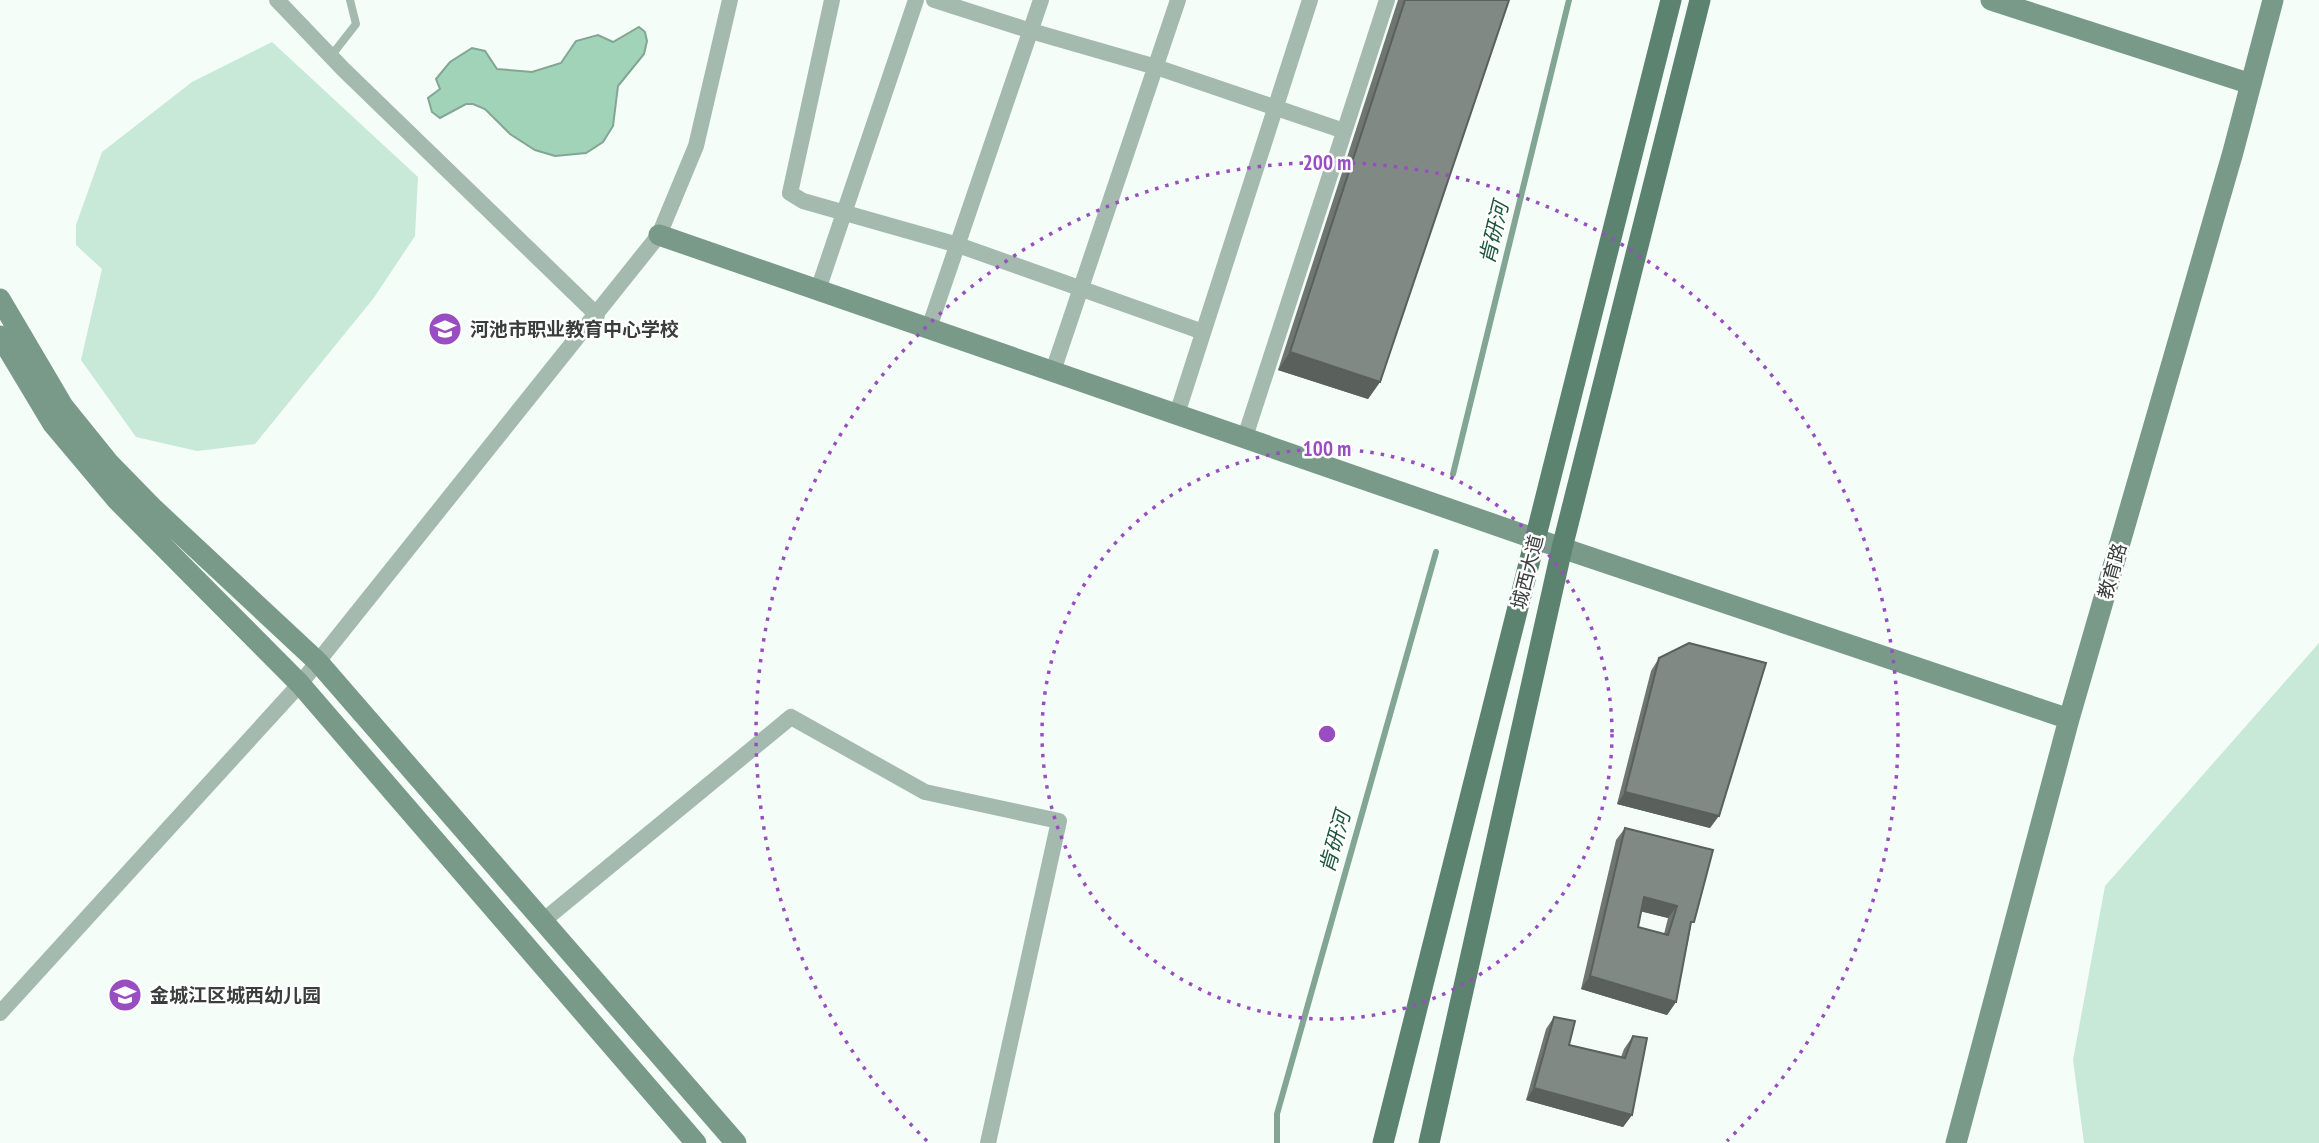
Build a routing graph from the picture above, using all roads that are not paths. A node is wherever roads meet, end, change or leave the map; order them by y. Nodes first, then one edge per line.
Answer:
1 (277, 0) edge
2 (349, 0) edge
3 (730, 0) edge
4 (832, 0) edge
5 (916, 0) edge
6 (934, 0) edge
7 (1041, 0) edge
8 (1178, 0) edge
9 (1310, 0) edge
10 (1387, 0) edge
11 (1671, 0) edge
12 (1700, 0) edge
13 (1991, 0) edge
14 (2273, 0) edge
15 (1031, 31) junction
16 (331, 56) junction
17 (1156, 66) junction
18 (2251, 84) junction
19 (1275, 107) junction
20 (1344, 131) junction
21 (845, 211) junction
22 (659, 235) junction
23 (958, 245) junction
24 (1082, 288) junction
25 (818, 290) junction
26 (0, 299) edge
27 (597, 315) junction
28 (929, 328) junction
29 (1203, 332) junction
30 (0, 336) edge
31 (1053, 371) junction
32 (1177, 414) junction
33 (1245, 437) junction
34 (1536, 538) junction
35 (1562, 548) junction
36 (318, 662) junction
37 (300, 684) junction
38 (2069, 719) junction
39 (544, 920) junction
40 (0, 1013) edge
41 (696, 1143) edge
42 (737, 1143) edge
43 (988, 1143) edge
44 (1383, 1143) edge
45 (1429, 1143) edge
46 (1956, 1143) edge

1 - 16 street
2 - 16 lane
3 - 22 street
4 - 21 street
5 - 21 street
6 - 15 street
7 - 15 street
8 - 17 street
9 - 19 street
10 - 20 street
11 - 34 main road, 城西大道
12 - 35 main road, 城西大道
13 - 18 street
14 - 18 street, 教育路
15 - 17 street
15 - 23 street
16 - 27 street
17 - 19 street
17 - 24 street
18 - 38 street, 教育路
19 - 20 street
19 - 29 street
20 - 33 street
21 - 23 street
21 - 25 street
22 - 25 street
22 - 27 street
23 - 24 street
23 - 28 street
24 - 29 street
24 - 31 street
25 - 28 street
26 - 36 street
27 - 36 street
28 - 31 street
29 - 32 street
30 - 37 street
31 - 32 street
32 - 33 street
33 - 34 street
34 - 35 street
34 - 44 main road, 城西大道
35 - 38 street
35 - 45 main road, 城西大道
36 - 37 street
36 - 39 street
37 - 40 street
37 - 41 street
38 - 46 street, 教育路
39 - 42 street
39 - 43 street

